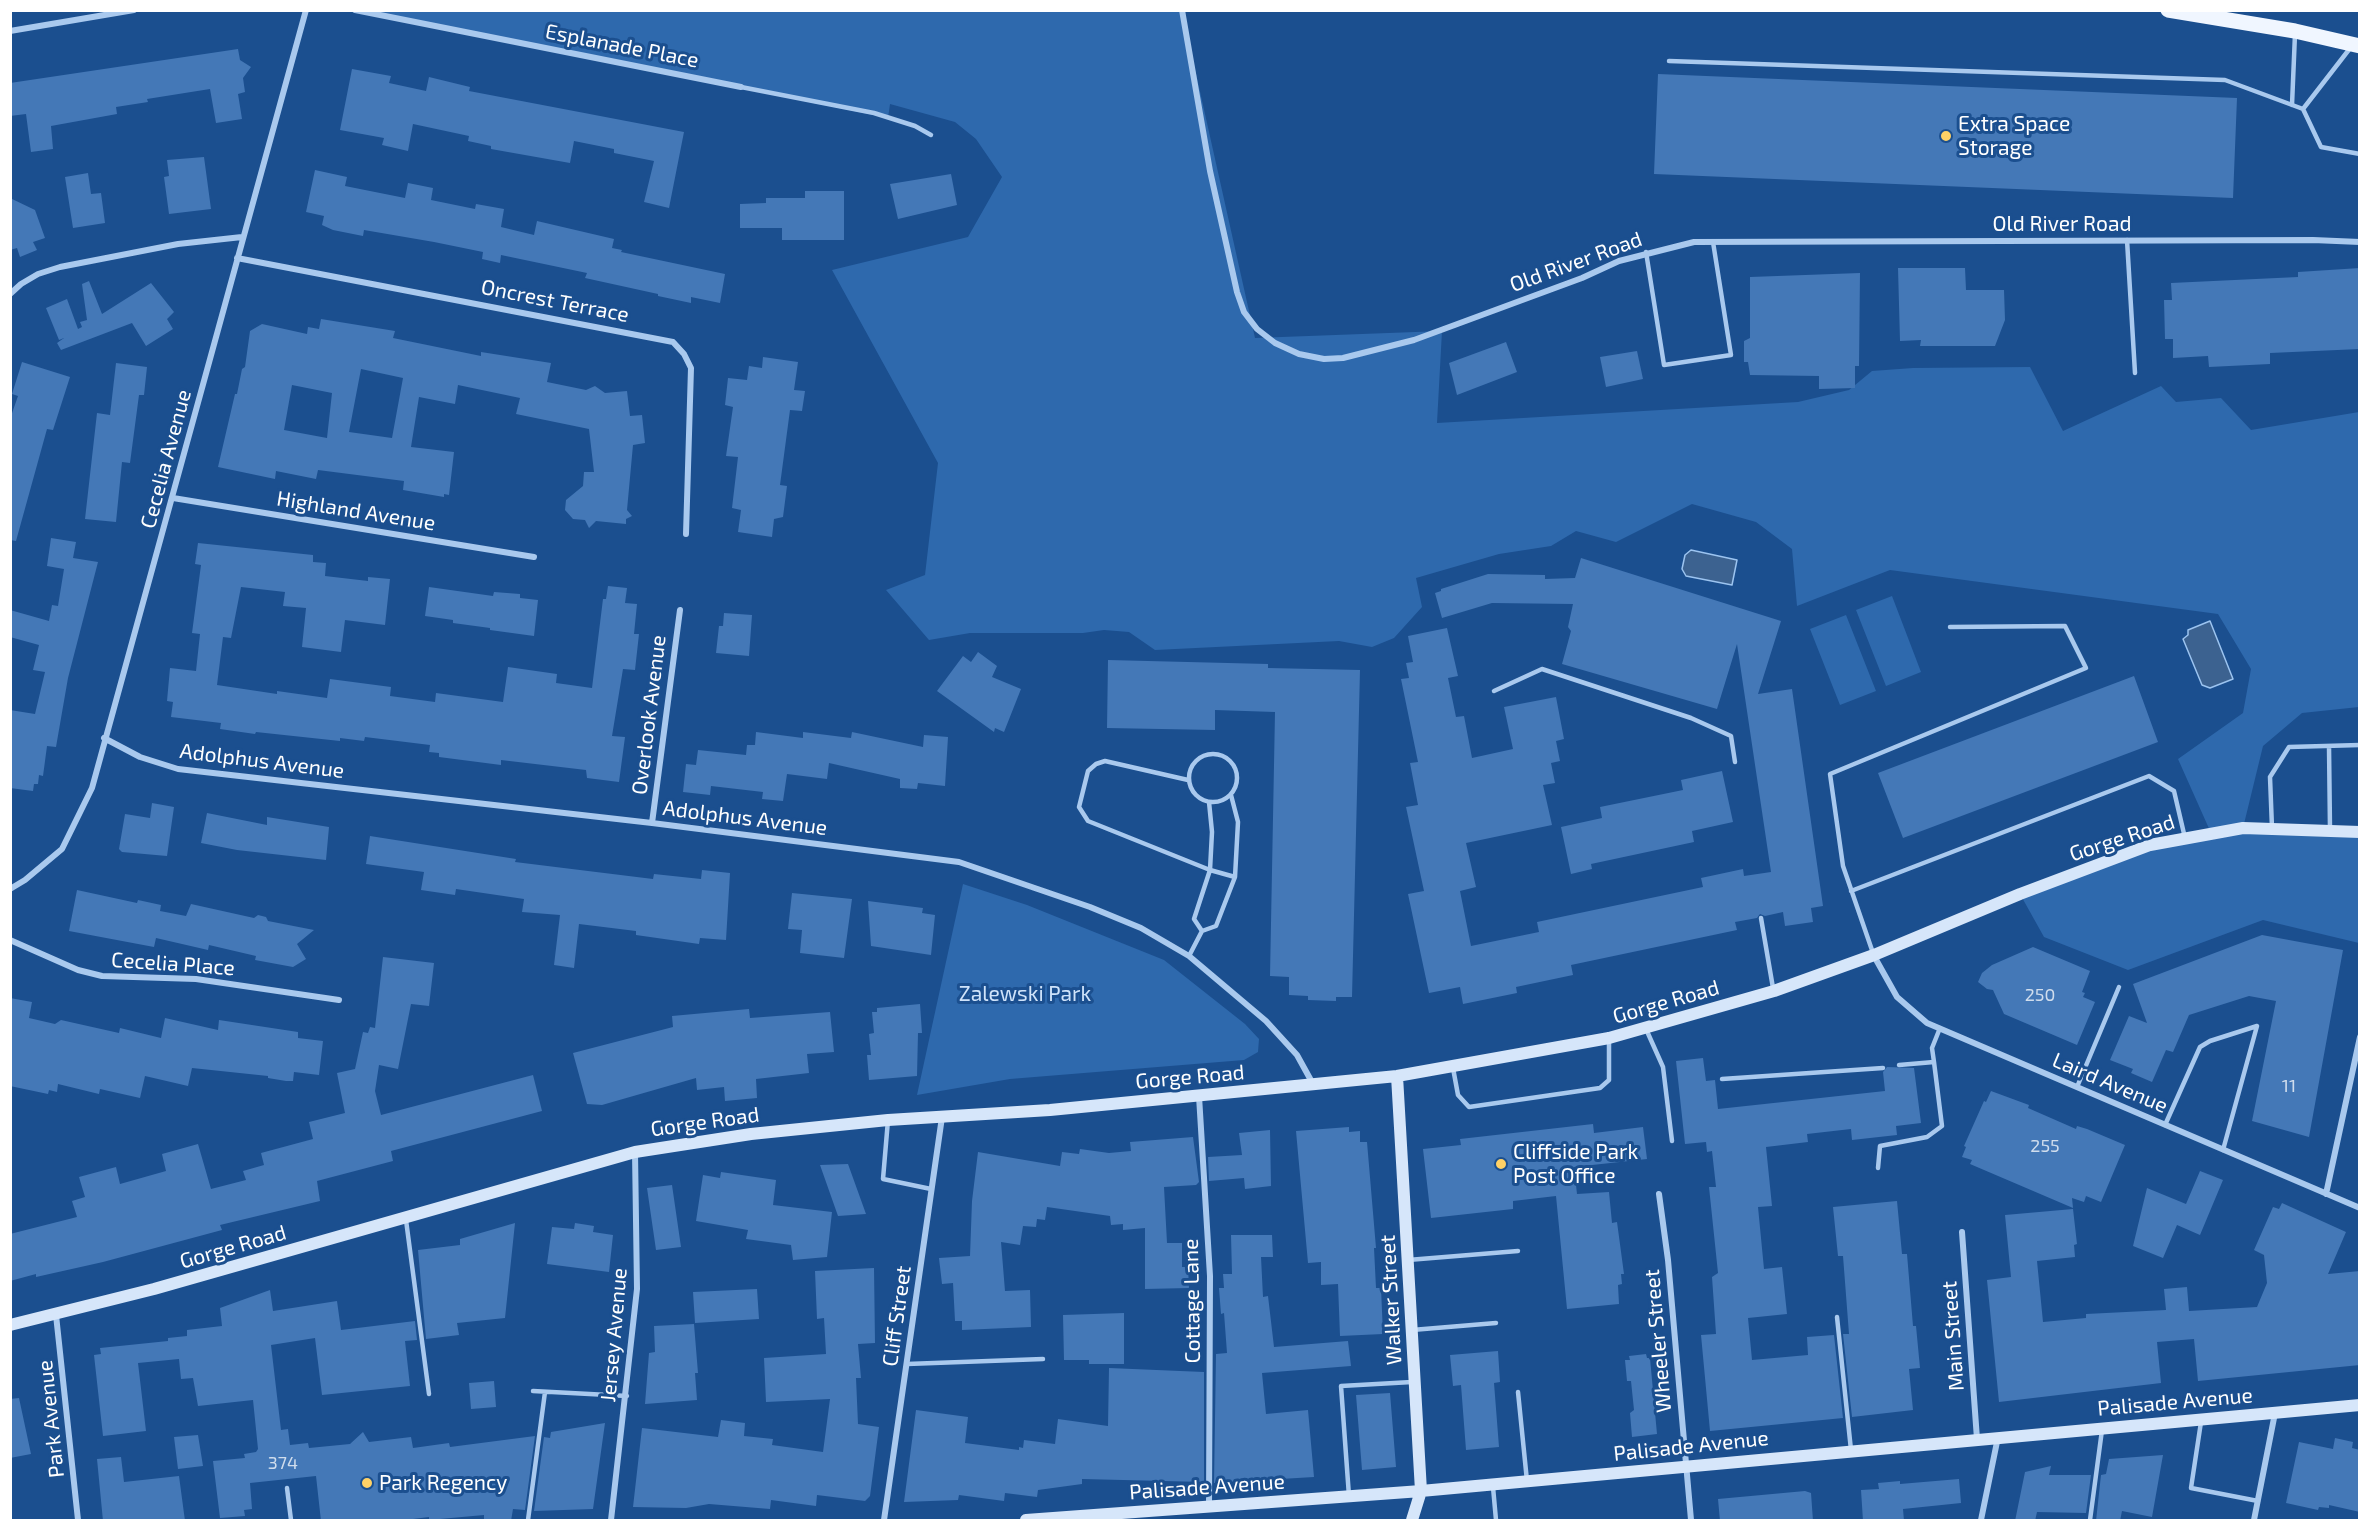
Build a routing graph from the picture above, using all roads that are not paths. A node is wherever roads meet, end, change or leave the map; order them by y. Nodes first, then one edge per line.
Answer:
1 (134, 10) edge
2 (306, 10) edge
3 (355, 10) edge
4 (1182, 10) edge
5 (2168, 10) edge
6 (10, 31) edge
7 (2295, 31) junction
8 (2356, 45) edge
9 (1669, 61) dead end
10 (741, 87) joint
11 (2292, 105) junction
12 (2303, 109) junction
13 (931, 135) dead end
14 (2360, 154) edge
15 (243, 237) junction
16 (2127, 240) junction
17 (1713, 242) junction
18 (2360, 242) edge
19 (1646, 252) junction
20 (237, 258) junction
21 (10, 294) edge
22 (2135, 373) dead end
23 (173, 498) junction
24 (686, 534) dead end
25 (534, 557) dead end
26 (680, 610) dead end
27 (1950, 627) dead end
28 (1494, 691) dead end
29 (105, 738) junction
30 (2360, 745) edge
31 (2329, 746) junction
32 (1735, 762) dead end
33 (1188, 780) junction
34 (1231, 795) junction
35 (1209, 802) junction
36 (652, 823) junction
37 (2272, 828) junction
38 (2330, 830) junction
39 (2360, 832) edge
40 (2185, 838) junction
41 (1210, 870) junction
42 (1235, 877) junction
43 (10, 889) edge
44 (1851, 891) junction
45 (1761, 918) dead end
46 (1202, 931) junction
47 (10, 940) edge
48 (1874, 955) junction
49 (1189, 956) junction
50 (2119, 987) dead end
51 (1774, 991) junction
52 (339, 1000) dead end
53 (1940, 1028) junction
54 (1646, 1029) junction
55 (2360, 1037) edge
56 (1609, 1038) junction
57 (1934, 1062) junction
58 (1899, 1065) dead end
59 (1453, 1066) junction
60 (1883, 1068) dead end
61 (1397, 1076) junction
62 (1722, 1079) dead end
63 (1314, 1085) junction
64 (2077, 1087) junction
65 (1199, 1096) junction
66 (942, 1117) junction
67 (888, 1120) junction
68 (2165, 1125) junction
69 (1672, 1141) dead end
70 (2223, 1150) junction
71 (635, 1152) junction
72 (1878, 1168) dead end
73 (931, 1189) junction
74 (1659, 1194) dead end
75 (2326, 1194) junction
76 (2360, 1208) edge
77 (406, 1217) junction
78 (1962, 1232) dead end
79 (1518, 1251) dead end
80 (1408, 1260) junction
81 (56, 1315) junction
82 (1837, 1317) dead end
83 (1497, 1323) dead end
84 (10, 1325) edge
85 (1412, 1330) junction
86 (1044, 1359) dead end
87 (907, 1364) junction
88 (1415, 1382) junction
89 (533, 1391) dead end
90 (545, 1392) junction
91 (1518, 1392) dead end
92 (429, 1394) dead end
93 (627, 1396) junction
94 (2360, 1405) edge
95 (2275, 1412) junction
96 (2201, 1419) junction
97 (2102, 1427) junction
98 (1998, 1437) junction
99 (1977, 1439) junction
100 (1851, 1450) junction
101 (1686, 1468) junction
102 (1527, 1481) junction
103 (1492, 1484) junction
104 (287, 1488) dead end
105 (1420, 1491) junction
106 (1349, 1496) junction
107 (2258, 1501) junction
108 (1209, 1506) junction
109 (1098, 1518) edge
110 (78, 1521) edge
111 (291, 1521) edge
112 (528, 1521) edge
113 (611, 1521) edge
114 (884, 1521) edge
115 (1026, 1521) edge
116 (1412, 1521) edge
117 (1496, 1521) edge
118 (1691, 1521) edge
119 (1981, 1521) edge
120 (2091, 1521) edge
121 (2254, 1521) edge

1 - 6 street
2 - 15 street, Cecelia Avenue
3 - 10 street, Esplanade Place
4 - 19 street, Old River Road
5 - 7 main road
7 - 8 main road
7 - 11 lane
8 - 12 lane
9 - 11 lane
10 - 13 lane
11 - 12 lane
12 - 14 lane
15 - 20 street, Cecelia Avenue
15 - 21 street
16 - 17 street, Old River Road
16 - 18 street, Old River Road
16 - 22 lane
17 - 19 street, Old River Road
17 - 19 lane
20 - 23 street, Cecelia Avenue
20 - 24 street, Oncrest Terrace
23 - 25 street, Highland Avenue
23 - 29 street, Cecelia Avenue
26 - 36 street, Overlook Avenue
27 - 44 lane
28 - 32 lane
29 - 36 street, Adolphus Avenue
29 - 43 street, Cecelia Avenue
30 - 31 lane
31 - 37 lane
31 - 38 lane
33 - 34 lane
33 - 35 lane
33 - 41 lane
34 - 35 lane
34 - 42 lane
35 - 41 lane
36 - 49 street, Adolphus Avenue
37 - 38 main road, Gorge Road
37 - 40 main road, Gorge Road
38 - 39 main road, Gorge Road
40 - 44 lane
40 - 48 main road, Gorge Road
41 - 42 lane
41 - 46 lane
42 - 46 lane
44 - 48 lane
45 - 51 lane
46 - 49 lane
47 - 52 street, Cecelia Place
48 - 51 main road, Gorge Road
48 - 53 street, Laird Avenue
49 - 63 street, Adolphus Avenue
50 - 64 lane
51 - 54 main road, Gorge Road
53 - 57 lane
53 - 64 street, Laird Avenue
54 - 56 main road, Gorge Road
54 - 69 lane
55 - 75 street
56 - 59 main road, Gorge Road
56 - 59 lane
57 - 58 lane
57 - 72 lane
59 - 61 main road, Gorge Road
60 - 62 lane
61 - 63 main road, Gorge Road
61 - 80 main road, Walker Street
63 - 65 main road, Gorge Road
64 - 68 street, Laird Avenue
65 - 66 main road, Gorge Road
65 - 108 street, Cottage Lane
66 - 67 main road, Gorge Road
66 - 73 street, Cliff Street
67 - 71 main road, Gorge Road
67 - 73 lane
68 - 70 street, Laird Avenue
68 - 70 lane
70 - 75 street, Laird Avenue
71 - 77 main road, Gorge Road
71 - 93 street, Jersey Avenue
73 - 87 street, Cliff Street
74 - 101 street, Wheeler Street
75 - 76 street, Laird Avenue
77 - 81 main road, Gorge Road
77 - 92 lane
78 - 99 street, Main Street
79 - 80 lane
80 - 85 main road, Walker Street
81 - 84 main road, Gorge Road
81 - 110 street, Park Avenue
82 - 100 lane
83 - 85 lane
85 - 88 main road, Walker Street
86 - 87 lane
87 - 114 street, Cliff Street
88 - 105 main road, Walker Street
88 - 106 lane
89 - 90 lane
90 - 93 lane
90 - 112 lane
91 - 102 lane
93 - 113 street, Jersey Avenue
94 - 95 main road, Palisade Avenue
95 - 96 main road, Palisade Avenue
95 - 107 street
96 - 97 main road, Palisade Avenue
96 - 107 lane
97 - 98 main road, Palisade Avenue
97 - 120 lane
98 - 99 main road, Palisade Avenue
98 - 119 street
99 - 100 main road, Palisade Avenue
100 - 101 main road, Palisade Avenue
101 - 102 main road, Palisade Avenue
101 - 118 street, Wheeler Street
102 - 103 main road, Palisade Avenue
103 - 105 main road, Palisade Avenue
103 - 117 lane
104 - 111 lane
105 - 106 main road, Palisade Avenue
105 - 116 main road, Walker Street
106 - 108 main road, Palisade Avenue
107 - 121 street
108 - 109 main road, Palisade Avenue
109 - 115 main road, Palisade Avenue

